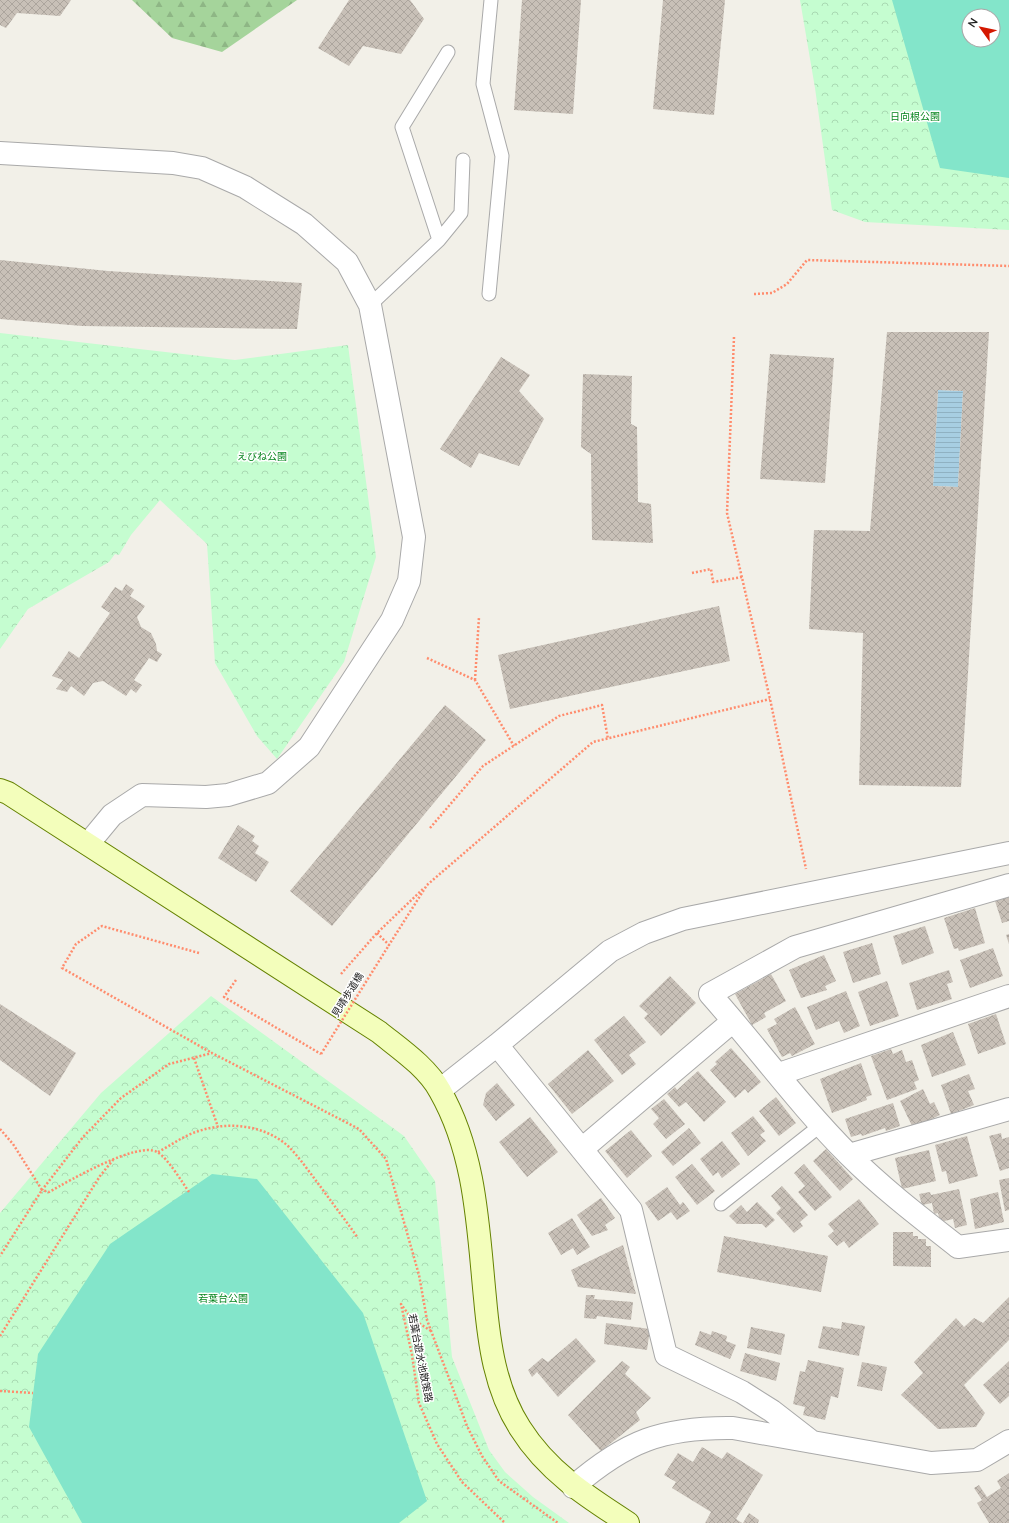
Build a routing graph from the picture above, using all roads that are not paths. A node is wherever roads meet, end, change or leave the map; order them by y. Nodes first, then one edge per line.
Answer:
1 (491, 0) edge
2 (448, 52) dead end
3 (0, 153) edge
4 (463, 160) dead end
5 (439, 240) junction
6 (489, 294) dead end
7 (370, 305) junction
8 (0, 790) edge
9 (88, 844) junction
10 (1009, 853) edge
11 (1009, 885) edge
12 (1009, 996) edge
13 (733, 1021) junction
14 (497, 1045) junction
15 (779, 1074) junction
16 (440, 1090) junction
17 (1009, 1109) edge
18 (821, 1125) junction
19 (582, 1149) junction
20 (849, 1155) junction
21 (721, 1204) dead end
22 (1009, 1240) edge
23 (1009, 1441) edge
24 (812, 1442) junction
25 (573, 1487) junction
26 (628, 1523) edge

1 - 6 lane
2 - 5 lane
3 - 7 street
4 - 5 lane
5 - 7 lane
7 - 9 street
8 - 9 street
9 - 16 street
10 - 14 street
11 - 13 street
12 - 15 street
13 - 15 street
13 - 19 street
14 - 16 street
14 - 19 street
15 - 18 street
16 - 25 street
17 - 20 street
18 - 20 street
18 - 21 lane
19 - 24 street
20 - 22 street
23 - 24 street
24 - 25 street
25 - 26 street

